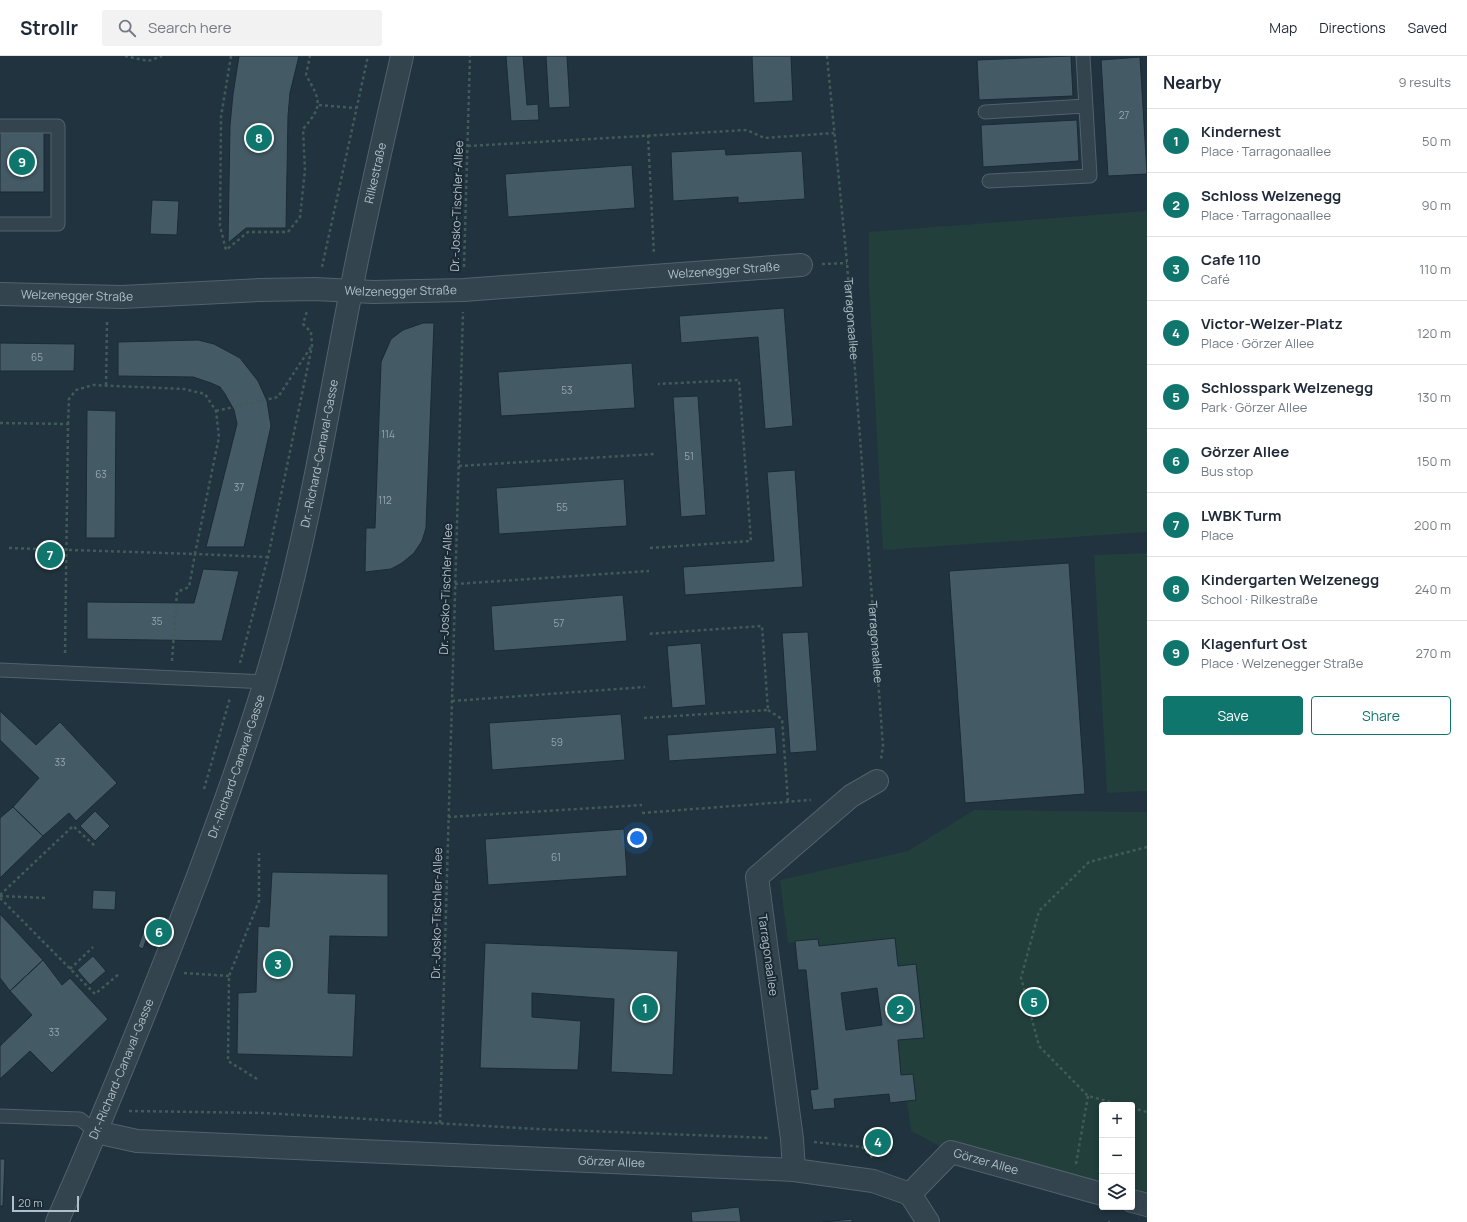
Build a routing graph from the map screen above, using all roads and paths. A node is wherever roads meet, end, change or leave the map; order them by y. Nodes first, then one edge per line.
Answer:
1 (125, 56) edge
2 (162, 56) edge
3 (231, 56) edge
4 (310, 56) edge
5 (368, 56) edge
6 (402, 56) edge
7 (470, 56) edge
8 (827, 56) edge
9 (1083, 56) edge
10 (319, 104) junction
11 (1085, 106) junction
12 (356, 108) junction
13 (985, 112) dead end
14 (0, 126) edge
15 (834, 133) junction
16 (648, 135) junction
17 (468, 146) junction
18 (989, 181) dead end
19 (0, 224) edge
20 (801, 265) dead end
21 (655, 276) junction
22 (315, 289) junction
23 (464, 290) junction
24 (351, 291) junction
25 (0, 294) edge
26 (107, 322) dead end
27 (312, 346) junction
28 (658, 384) dead end
29 (106, 385) junction
30 (216, 411) junction
31 (0, 422) edge
32 (68, 424) junction
33 (654, 454) dead end
34 (459, 466) junction
35 (9, 548) dead end
36 (650, 548) dead end
37 (66, 549) junction
38 (195, 554) junction
39 (268, 557) junction
40 (649, 571) dead end
41 (454, 584) junction
42 (647, 634) dead end
43 (0, 670) edge
44 (65, 673) junction
45 (171, 678) junction
46 (236, 681) junction
47 (264, 682) junction
48 (645, 687) dead end
49 (452, 701) junction
50 (768, 710) junction
51 (644, 718) dead end
52 (877, 781) joint
53 (202, 795) dead end
54 (812, 800) dead end
55 (788, 802) junction
56 (642, 805) dead end
57 (642, 813) dead end
58 (448, 817) junction
59 (95, 846) dead end
60 (1147, 847) edge
61 (259, 853) dead end
62 (0, 896) edge
63 (47, 898) dead end
64 (93, 947) dead end
65 (70, 969) junction
66 (162, 972) junction
67 (119, 974) dead end
68 (229, 976) junction
69 (257, 1079) dead end
70 (1088, 1096) junction
71 (1111, 1102) edge
72 (1135, 1109) edge
73 (105, 1111) junction
74 (1147, 1112) edge
75 (0, 1116) edge
76 (440, 1123) junction
77 (96, 1132) junction
78 (792, 1139) junction
79 (873, 1158) dead end
80 (794, 1170) junction
81 (1072, 1186) junction
82 (1099, 1193) edge
83 (910, 1194) junction
84 (1135, 1203) edge
85 (1147, 1205) edge
86 (57, 1222) edge
87 (928, 1222) edge

1 - 2 path
3 - 10 path
4 - 10 path
5 - 12 path
6 - 24 street, Rilkestraße
7 - 17 path, Dr.-Josko-Tischler-Allee
8 - 15 path, Tarragonaallee
9 - 11 lane
10 - 12 path
11 - 13 lane
11 - 18 lane
12 - 22 path
14 - 19 lane
15 - 16 path
15 - 52 path, Tarragonaallee
16 - 17 path
16 - 21 path
17 - 23 path, Dr.-Josko-Tischler-Allee
20 - 21 street, Welzenegger Straße
21 - 23 street, Welzenegger Straße
22 - 24 street, Welzenegger Straße
22 - 25 street, Welzenegger Straße
22 - 27 path
23 - 24 street, Welzenegger Straße
23 - 34 path, Dr.-Josko-Tischler-Allee
24 - 47 street, Dr.-Richard-Canaval-Gasse
26 - 29 path
27 - 30 path
27 - 39 path
28 - 36 path
29 - 30 path
29 - 32 path
30 - 38 path
31 - 32 path
32 - 37 path
33 - 34 path
34 - 41 path, Dr.-Josko-Tischler-Allee
35 - 37 path
37 - 38 path
37 - 44 path
38 - 39 path
38 - 45 path
39 - 46 path
40 - 41 path
41 - 49 path, Dr.-Josko-Tischler-Allee
42 - 50 path
43 - 44 lane
44 - 45 lane
45 - 46 lane
46 - 47 lane
46 - 53 path
47 - 66 street, Dr.-Richard-Canaval-Gasse
48 - 49 path
49 - 58 path, Dr.-Josko-Tischler-Allee
50 - 51 path
50 - 55 path
52 - 78 street, Tarragonaallee
54 - 55 path
55 - 57 path
56 - 58 path
58 - 76 path, Dr.-Josko-Tischler-Allee
59 - 62 path
60 - 70 path
61 - 68 path
62 - 63 path
62 - 65 path
64 - 65 path
65 - 67 path
66 - 68 path
66 - 73 street, Dr.-Richard-Canaval-Gasse
68 - 69 path
70 - 71 path
70 - 81 path
72 - 74 path
73 - 76 path
73 - 77 street, Dr.-Richard-Canaval-Gasse
75 - 77 lane
76 - 78 path
77 - 80 street, Görzer Allee
77 - 86 street, Dr.-Richard-Canaval-Gasse
78 - 79 path
78 - 80 street, Tarragonaallee
80 - 83 street, Görzer Allee
81 - 82 street, Görzer Allee
81 - 83 street, Görzer Allee
83 - 87 street
84 - 85 street

